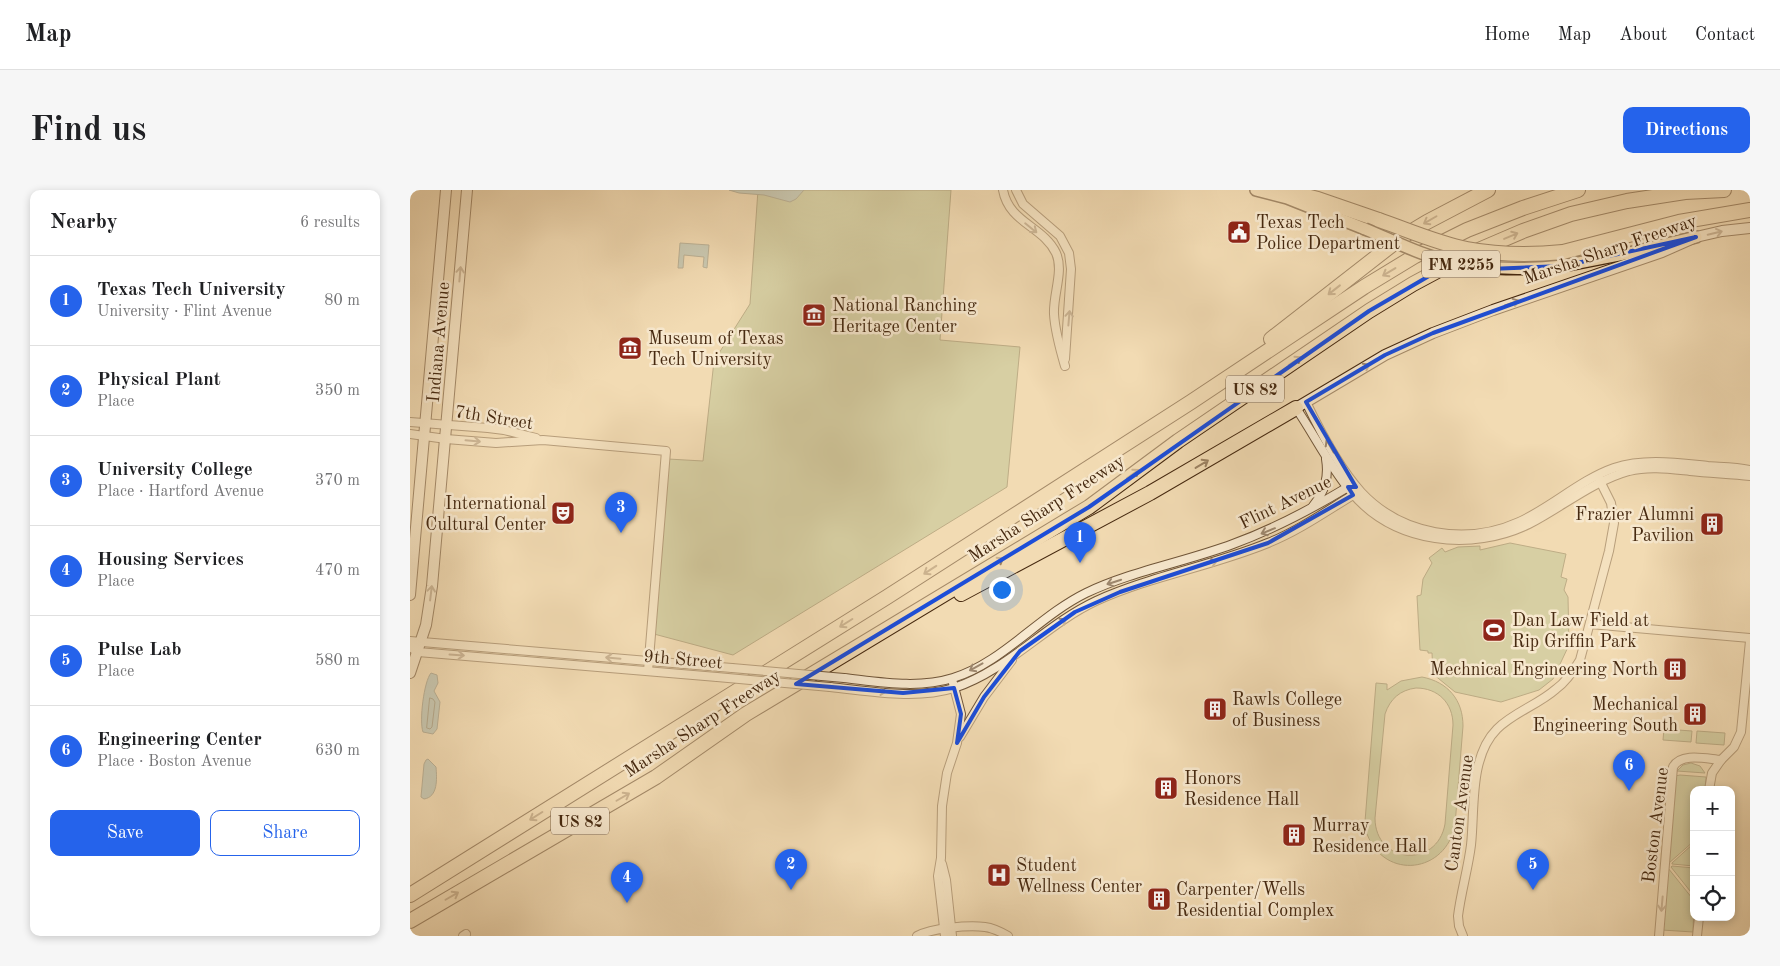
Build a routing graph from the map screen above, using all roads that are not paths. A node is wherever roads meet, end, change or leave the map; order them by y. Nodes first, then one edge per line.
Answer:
1 (446, 190) edge
2 (467, 190) edge
3 (1003, 190) edge
4 (1016, 190) edge
5 (1256, 190) edge
6 (1265, 190) edge
7 (1488, 190) edge
8 (1578, 190) edge
9 (1724, 190) edge
10 (1750, 210) edge
11 (1750, 228) edge
12 (1696, 237) junction
13 (1192, 402) junction
14 (1301, 405) junction
15 (410, 422) edge
16 (426, 423) junction
17 (447, 425) junction
18 (410, 434) edge
19 (425, 436) junction
20 (446, 439) junction
21 (543, 440) junction
22 (1326, 454) junction
23 (1750, 470) edge
24 (1750, 476) edge
25 (1599, 479) junction
26 (1348, 487) junction
27 (1355, 491) junction
28 (1311, 509) junction
29 (410, 595) edge
30 (1590, 624) junction
31 (1750, 639) edge
32 (421, 640) junction
33 (410, 641) edge
34 (414, 649) edge
35 (1020, 651) junction
36 (648, 662) junction
37 (820, 669) junction
38 (648, 671) junction
39 (410, 673) edge
40 (952, 678) junction
41 (954, 688) junction
42 (957, 743) junction
43 (1721, 760) junction
44 (1710, 786) edge
45 (410, 895) edge
46 (410, 921) edge
47 (1699, 921) edge
48 (948, 933) edge
49 (918, 936) edge
50 (1008, 936) edge
51 (1463, 936) edge
52 (1659, 936) edge
53 (1697, 936) edge

1 - 16 street, Indiana Avenue
17 -> 2 street, Indiana Avenue
3 -> 4 street
5 - 12 main road, FM 2255, bridge
6 - 10 highway, bridge
7 -> 13 highway
8 -> 13 highway, Marsha Sharp Freeway / US 82
37 -> 9 highway, Marsha Sharp Freeway / US 82
12 -> 11 street, Marsha Sharp Freeway
14 -> 12 street, Marsha Sharp Freeway
13 -> 45 highway, Marsha Sharp Freeway / US 82
14 - 22 street
27 -> 14 street
37 -> 14 highway
15 - 16 street, 7th Street
16 - 17 street, 7th Street
16 - 19 street, Indiana Avenue
17 - 20 street, Indiana Avenue
17 - 21 street, 7th Street
18 - 19 street, 7th Street
19 - 20 street, 7th Street
19 - 29 street, Indiana Avenue
20 -> 21 street, 7th Street
32 -> 20 street, Indiana Avenue
21 - 36 street, 7th Street
22 - 26 street
22 - 28 street
23 - 25 street
24 - 25 street
25 - 27 street
25 - 30 street, Canton Avenue
26 - 27 street, Flint Avenue
26 - 28 street, Flint Avenue
35 -> 27 street, Flint Avenue
28 -> 40 street, Flint Avenue
30 - 31 street
30 - 51 street, Canton Avenue
31 - 43 street
32 - 33 street, 9th Street
32 - 34 street, Indiana Avenue
36 -> 32 street, 9th Street
34 -> 38 street, 9th Street
34 - 39 street, Indiana Avenue
35 - 41 street, Flint Avenue
35 - 42 street, Flint Avenue
36 - 38 street
36 - 40 street, 9th Street, bridge
46 -> 37 highway, Marsha Sharp Freeway / US 82
38 -> 41 street, 9th Street, bridge
40 - 41 street, Flint Avenue
41 - 42 street, Flint Avenue
42 - 48 street, Flint Avenue
43 - 44 street
43 -> 52 street, Boston Avenue
47 - 53 street
48 - 49 street
48 - 50 street

